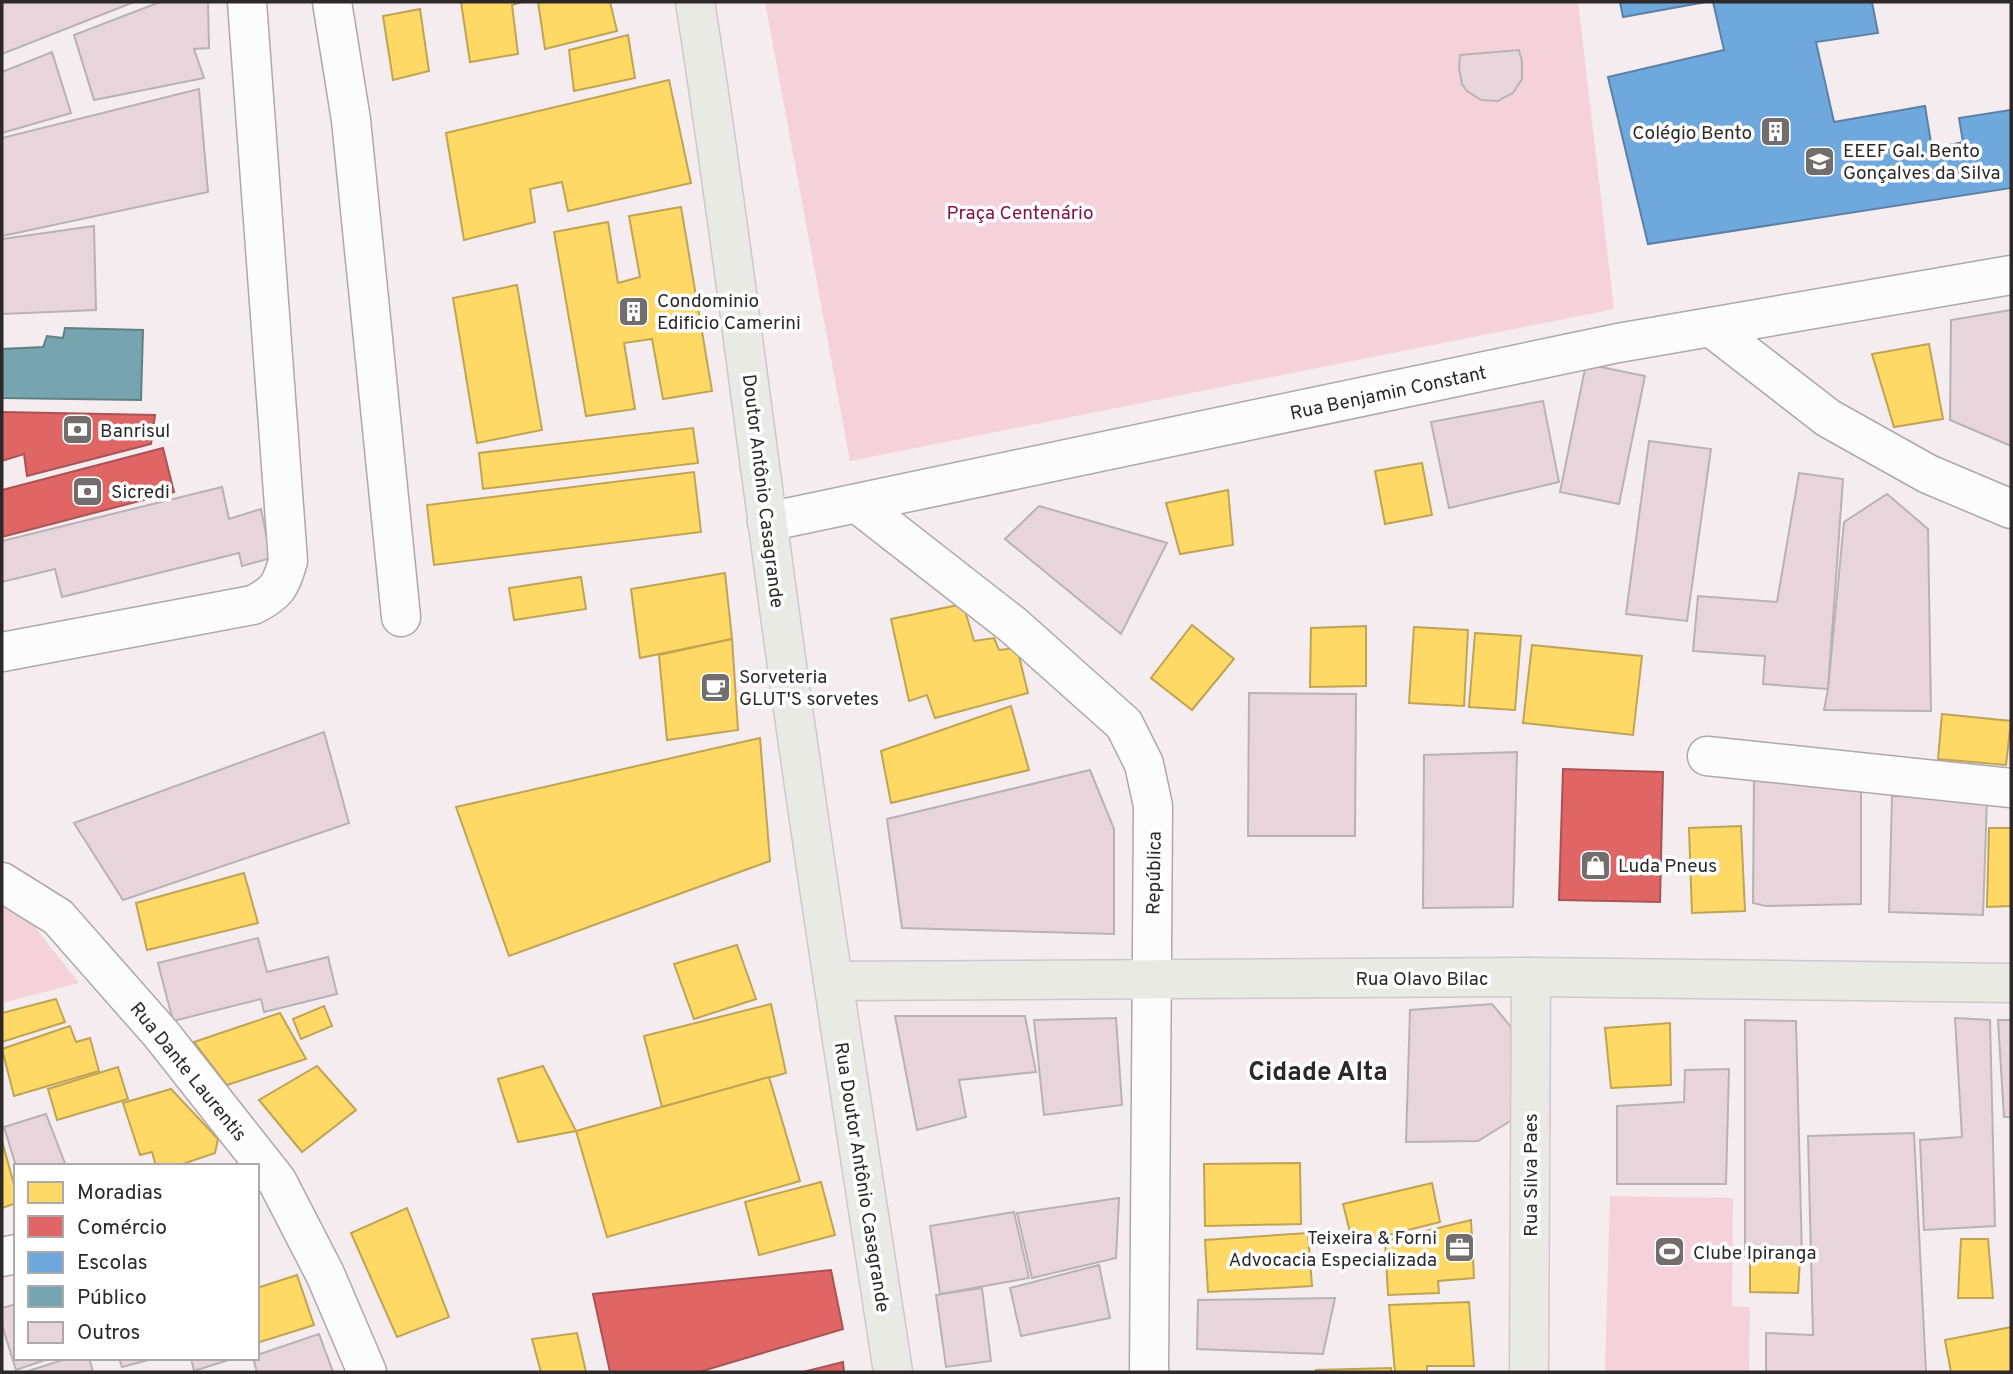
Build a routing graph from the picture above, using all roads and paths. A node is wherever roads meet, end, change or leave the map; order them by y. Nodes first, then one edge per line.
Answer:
1 (247, 2) edge
2 (332, 2) edge
3 (695, 2) edge
4 (2011, 275) edge
5 (1712, 328) junction
6 (858, 504) junction
7 (2011, 509) edge
8 (767, 522) junction
9 (401, 617) dead end
10 (2, 652) edge
11 (1707, 756) dead end
12 (2011, 788) edge
13 (2, 882) edge
14 (1531, 977) junction
15 (1151, 978) junction
16 (833, 981) junction
17 (2011, 983) edge
18 (253, 1164) edge
19 (267, 1184) edge
20 (367, 1372) edge
21 (893, 1372) edge
22 (1149, 1372) edge
23 (1529, 1372) edge

1 - 10 street
2 - 9 street
3 - 8 main road, Doutor Antônio Casagrande
4 - 5 street, Rua Benjamin Constant
5 - 6 street, Rua Benjamin Constant
5 - 7 street
6 - 8 street, Rua Benjamin Constant
6 - 15 street, República
8 - 16 main road, Doutor Antônio Casagrande
11 - 12 street
13 - 18 street, Rua Dante Laurentis
14 - 15 main road, Rua Olavo Bilac
14 - 17 main road, Rua Olavo Bilac
14 - 23 main road, Rua Silva Paes
15 - 16 main road, Rua Olavo Bilac
15 - 22 street, República
16 - 21 main road, Rua Doutor Antônio Casagrande
19 - 20 street, Rua Dante Laurentis

